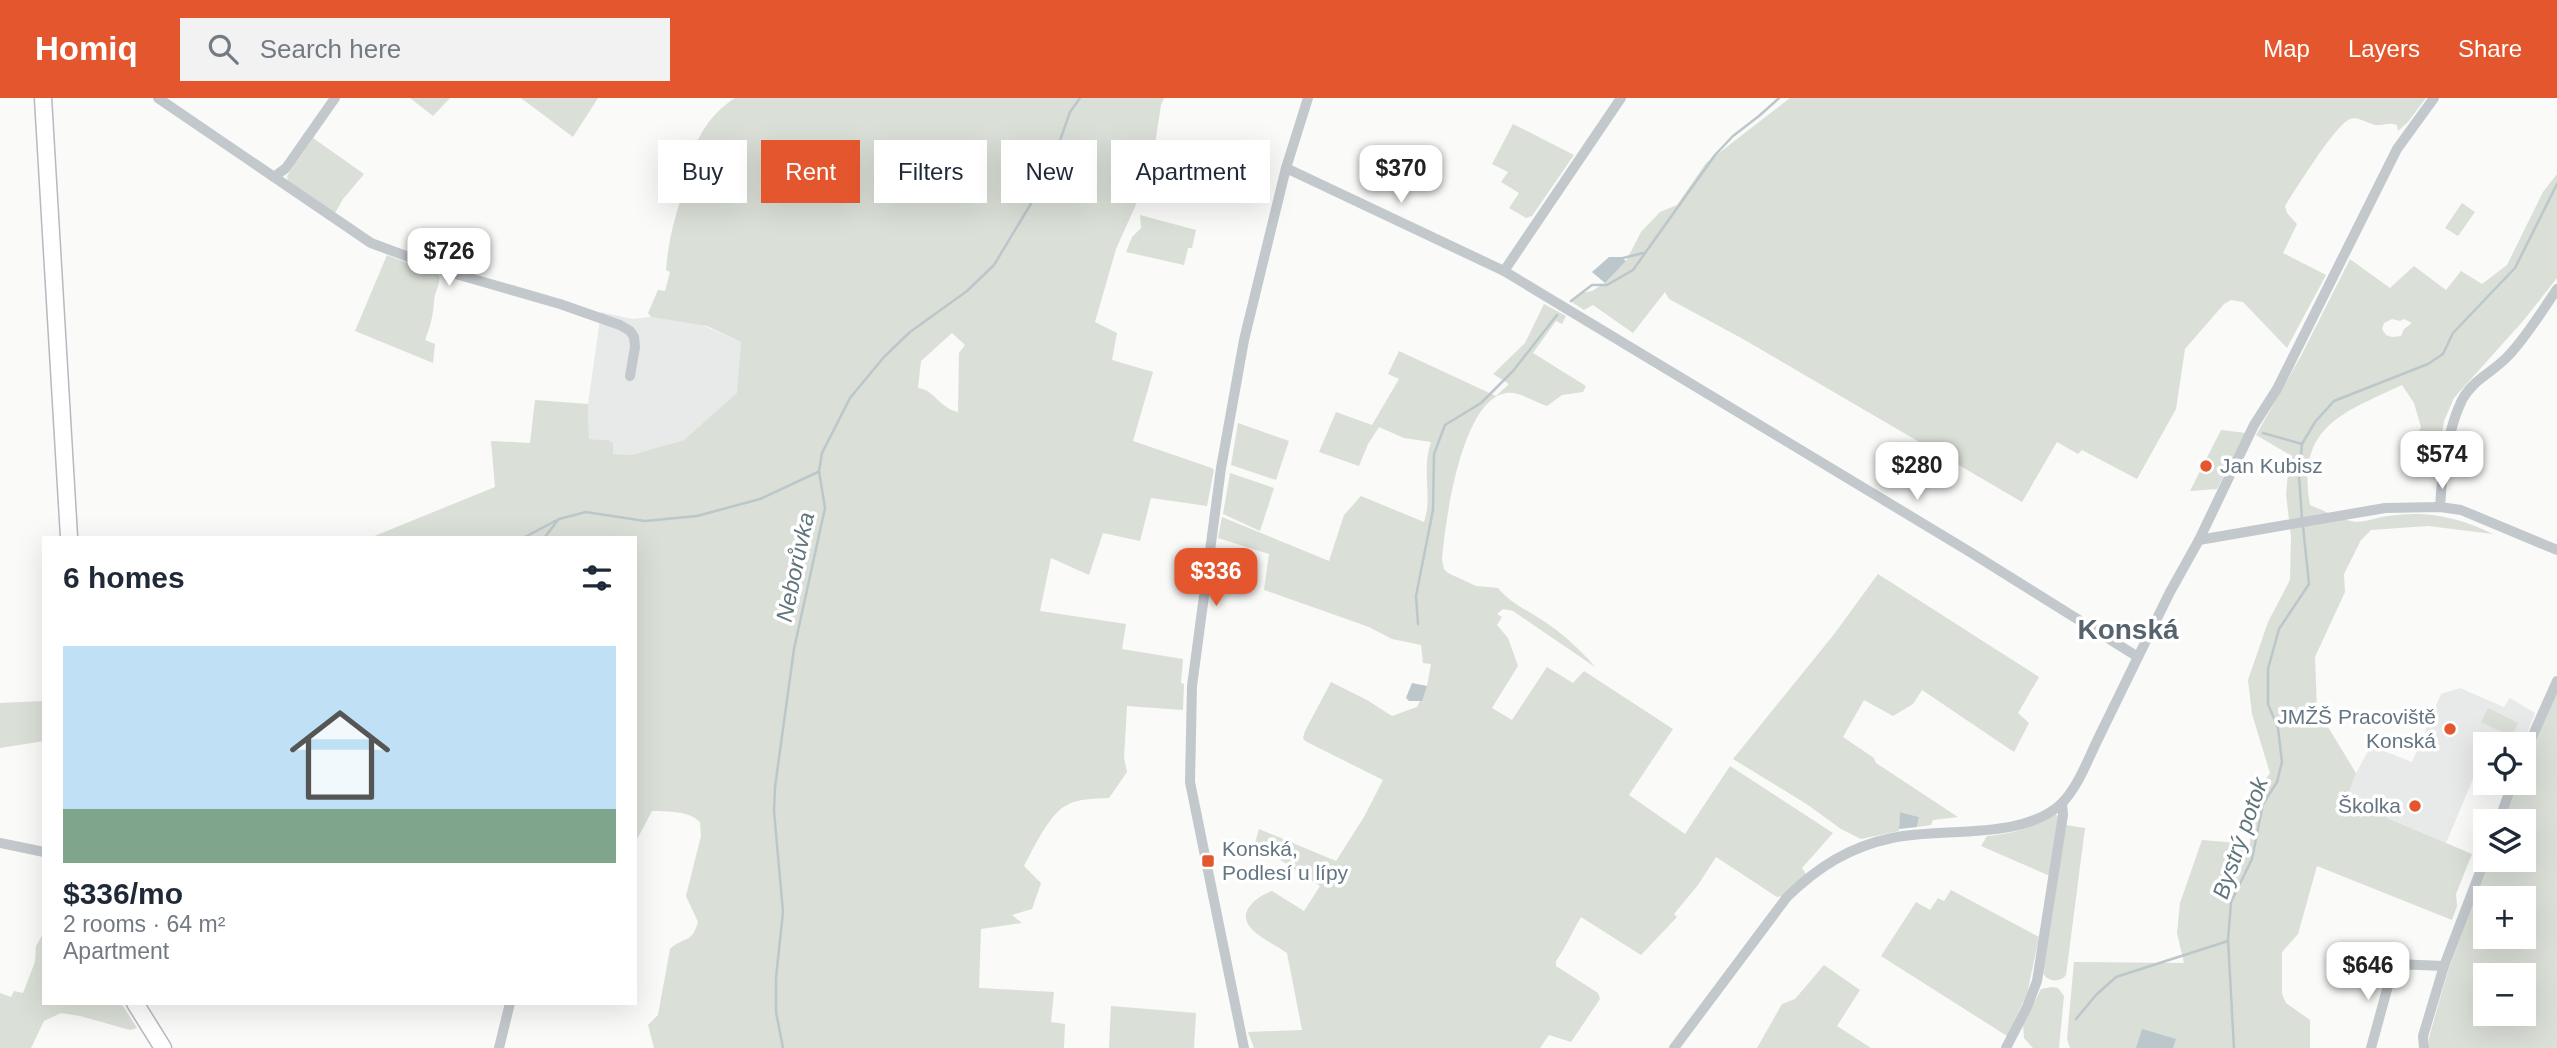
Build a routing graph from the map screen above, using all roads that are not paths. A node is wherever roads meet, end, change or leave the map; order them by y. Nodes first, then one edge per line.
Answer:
1 (43, 98) edge
2 (158, 98) edge
3 (335, 98) edge
4 (1308, 98) edge
5 (1621, 98) edge
6 (2434, 98) edge
7 (1286, 169) junction
8 (274, 177) junction
9 (1504, 271) junction
10 (2557, 289) edge
11 (630, 376) dead end
12 (2440, 507) junction
13 (69, 536) edge
14 (2199, 540) junction
15 (2557, 550) edge
16 (2138, 657) junction
17 (2557, 681) edge
18 (2534, 732) edge
19 (2062, 803) junction
20 (0, 843) edge
21 (42, 852) edge
22 (2480, 872) edge
23 (2444, 966) junction
24 (136, 1005) edge
25 (510, 1005) edge
26 (163, 1048) edge
27 (499, 1048) edge
28 (1244, 1048) edge
29 (1674, 1048) edge
30 (2006, 1048) edge
31 (2371, 1048) edge
32 (2424, 1048) edge

1 - 13 main road
2 - 8 street
3 - 8 street
4 - 7 street
5 - 9 street
6 - 14 street
7 - 9 street
7 - 28 street
8 - 11 street
9 - 16 street
10 - 12 street
12 - 14 street
12 - 15 street
14 - 16 street
16 - 19 street
17 - 18 street
19 - 29 street
19 - 30 street
20 - 21 street
22 - 23 street
23 - 31 street
23 - 32 street
24 - 26 main road
25 - 27 street

